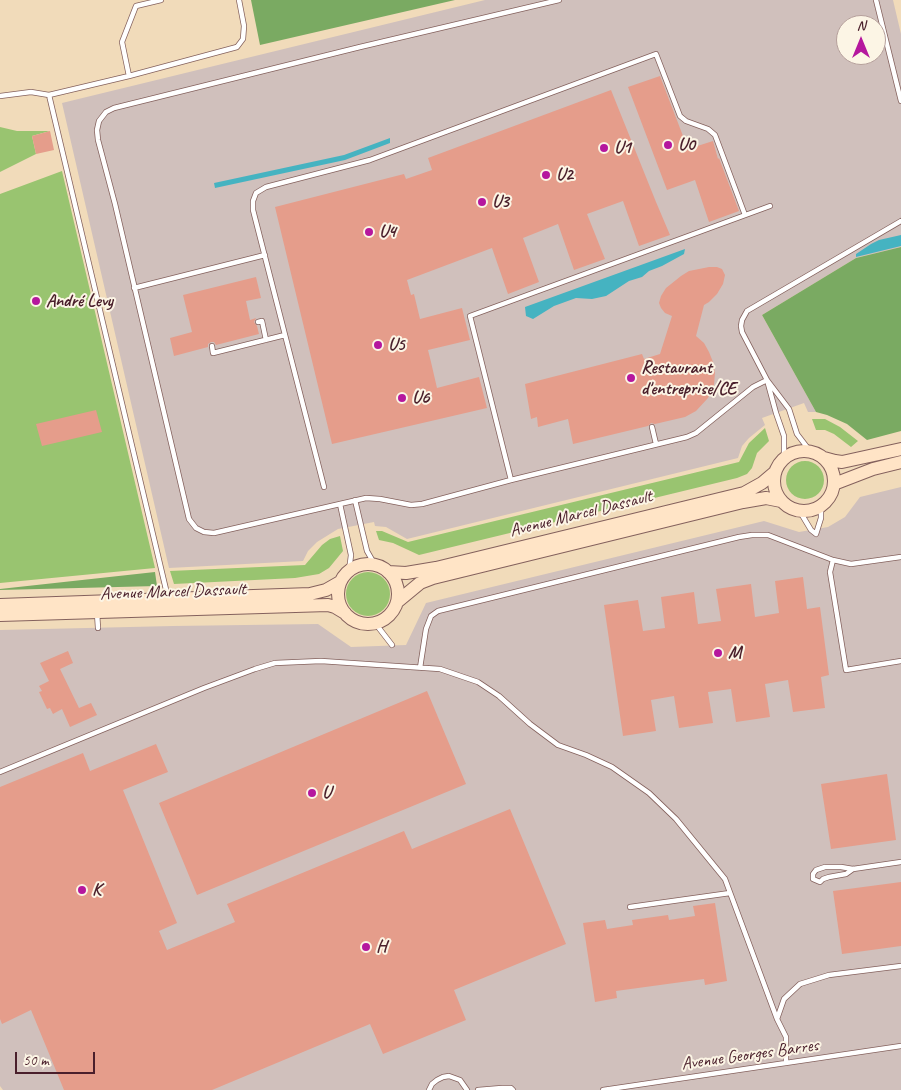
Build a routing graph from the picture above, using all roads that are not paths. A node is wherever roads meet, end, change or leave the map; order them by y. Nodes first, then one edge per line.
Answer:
1 (161, 0) edge
2 (239, 0) edge
3 (559, 0) edge
4 (876, 0) edge
5 (129, 76) junction
6 (49, 95) junction
7 (0, 96) edge
8 (901, 101) edge
9 (770, 206) dead end
10 (746, 215) junction
11 (901, 221) edge
12 (265, 255) junction
13 (134, 288) junction
14 (258, 322) dead end
15 (285, 335) junction
16 (266, 340) junction
17 (231, 341) dead end
18 (212, 346) dead end
19 (232, 348) junction
20 (767, 380) junction
21 (652, 427) dead end
22 (656, 444) junction
23 (901, 449) edge
24 (810, 451) junction
25 (784, 458) junction
26 (824, 458) junction
27 (901, 462) edge
28 (775, 472) junction
29 (511, 480) junction
30 (834, 484) junction
31 (324, 487) dead end
32 (355, 500) junction
33 (782, 501) junction
34 (340, 504) junction
35 (821, 505) junction
36 (799, 510) junction
37 (901, 557) edge
38 (833, 560) junction
39 (375, 565) junction
40 (349, 571) junction
41 (388, 572) junction
42 (340, 582) junction
43 (168, 600) junction
44 (397, 602) junction
45 (0, 605) edge
46 (97, 612) junction
47 (345, 613) junction
48 (0, 615) edge
49 (375, 623) junction
50 (98, 628) dead end
51 (392, 645) dead end
52 (901, 661) edge
53 (420, 668) junction
54 (0, 772) edge
55 (901, 862) edge
56 (853, 869) junction
57 (730, 893) junction
58 (630, 907) dead end
59 (901, 966) edge
60 (777, 1019) junction
61 (901, 1046) edge
62 (786, 1064) junction
63 (430, 1090) edge
64 (466, 1090) edge
65 (478, 1090) edge
66 (513, 1090) edge
67 (603, 1090) edge

1 - 5 lane
2 - 5 lane
3 - 13 lane
4 - 8 lane
5 - 6 lane
6 - 7 lane
6 - 43 lane
9 - 10 lane
10 - 12 lane
10 - 29 lane
11 - 20 lane
12 - 13 lane
12 - 15 lane
13 - 34 lane
14 - 16 lane
15 - 16 lane
15 - 31 lane
16 - 19 lane
17 - 19 lane
18 - 19 lane
20 - 22 lane
20 - 24 lane
20 - 25 lane
21 - 22 lane
22 - 29 lane
23 - 26 main road
24 - 25 main road
24 - 26 main road
25 - 28 main road
26 - 30 main road
27 - 30 main road
28 - 33 main road
28 - 41 main road, Avenue Marcel Dassault
29 - 32 lane
30 - 35 main road
32 - 34 lane
32 - 39 lane
33 - 36 main road
33 - 44 main road, Avenue Marcel Dassault
34 - 40 lane
35 - 36 main road
35 - 36 lane
37 - 38 lane
38 - 52 lane
38 - 53 lane
39 - 40 main road
39 - 41 main road
40 - 42 main road
41 - 44 main road
42 - 43 main road, Avenue Marcel Dassault
42 - 47 main road
43 - 45 main road, Avenue Marcel Dassault
44 - 49 main road
46 - 47 main road, Avenue Marcel Dassault
46 - 48 main road, Avenue Marcel Dassault
46 - 50 lane
47 - 49 main road
49 - 51 lane
53 - 54 lane
53 - 57 lane
55 - 56 lane
56 - 56 lane
57 - 58 lane
57 - 60 lane
59 - 60 lane
60 - 62 lane
61 - 62 lane, Avenue Georges Barres
62 - 67 lane, Avenue Georges Barres
63 - 64 lane
65 - 66 lane

